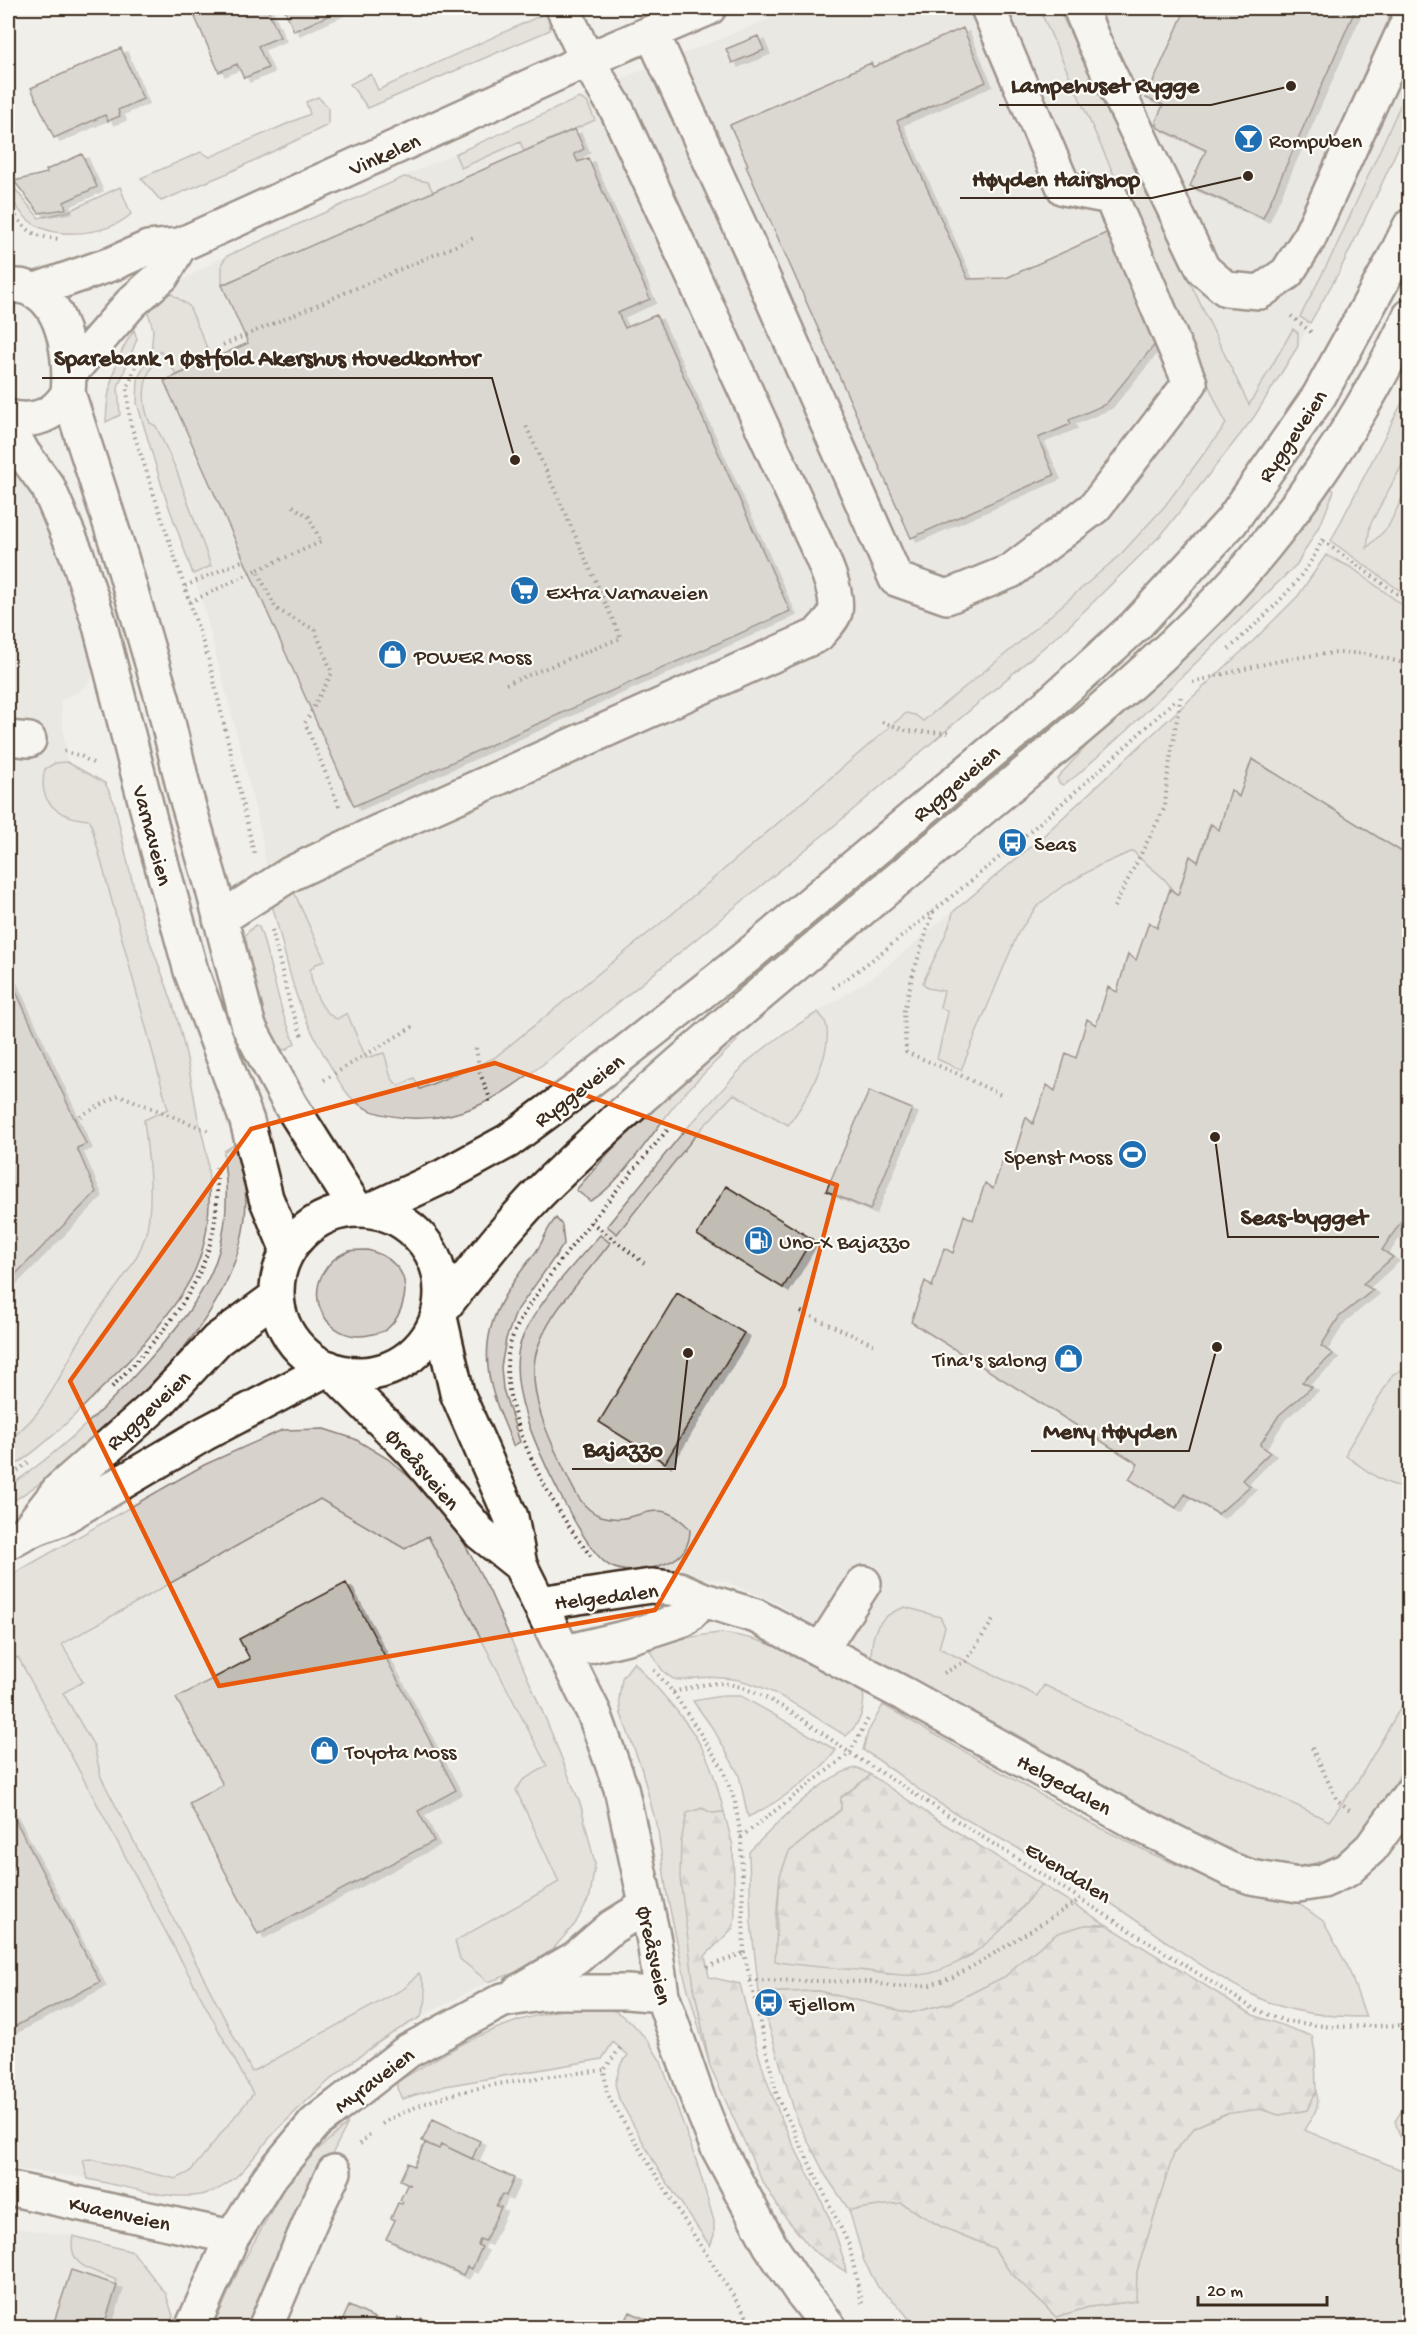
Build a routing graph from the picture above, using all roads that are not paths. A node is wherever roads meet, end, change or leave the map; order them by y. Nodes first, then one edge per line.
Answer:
1 (563, 8) edge
2 (709, 8) edge
3 (988, 8) edge
4 (1080, 8) edge
5 (1410, 17) edge
6 (652, 33) junction
7 (587, 60) junction
8 (1410, 226) edge
9 (180, 245) junction
10 (17, 283) edge
11 (1410, 316) edge
12 (69, 383) junction
13 (8, 417) edge
14 (8, 426) edge
15 (220, 919) junction
16 (364, 1210) junction
17 (288, 1251) junction
18 (277, 1296) junction
19 (439, 1313) junction
20 (329, 1368) junction
21 (16, 1537) edge
22 (520, 1564) junction
23 (864, 1583) dead end
24 (704, 1600) junction
25 (540, 1603) junction
26 (821, 1650) junction
27 (565, 1652) junction
28 (1408, 1800) edge
29 (646, 1906) junction
30 (662, 1995) junction
31 (503, 2000) junction
32 (334, 2172) road end
33 (8, 2190) edge
34 (232, 2237) junction
35 (192, 2328) edge
36 (265, 2328) edge
37 (830, 2328) edge

1 - 7 street
2 - 6 street, Vinkelen
3 - 6 street
4 - 5 street
6 - 7 street, Vinkelen
7 - 9 street, Vinkelen
7 - 15 street
8 - 16 street, Ryggeveien
9 - 10 street, Vinkelen
9 - 12 street
10 - 12 street, Varnaveien
11 - 19 street, Ryggeveien
12 - 13 street
12 - 15 street, Varnaveien
14 - 17 street, Varnaveien
15 - 16 street, Varnaveien
16 - 17 street
16 - 19 street
17 - 18 street
18 - 20 street
18 - 21 street, Ryggeveien
19 - 20 street
19 - 22 street, Øreåsveien
20 - 21 street, Ryggeveien
20 - 22 street, Øreåsveien
22 - 25 street, Øreåsveien
23 - 26 street
24 - 25 street, Helgedalen
24 - 26 street, Helgedalen
24 - 27 street, Helgedalen
25 - 27 street, Øreåsveien
26 - 28 street, Helgedalen
27 - 29 street, Øreåsveien
29 - 30 street, Øreåsveien
29 - 31 street
30 - 31 street, Myraveien
30 - 37 street, Øreåsveien
31 - 34 street, Myraveien
32 - 36 street
33 - 34 street, Kvaenveien
34 - 35 street, Myraveien

